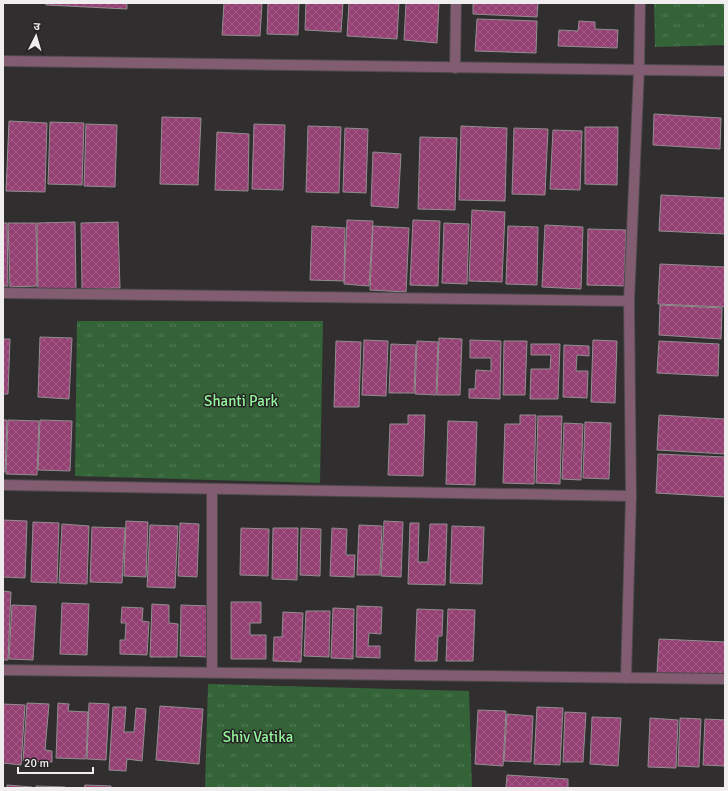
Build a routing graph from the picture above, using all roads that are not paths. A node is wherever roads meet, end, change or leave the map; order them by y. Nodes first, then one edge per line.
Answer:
1 (456, 3) edge
2 (640, 3) edge
3 (3, 61) edge
4 (455, 68) junction
5 (639, 70) junction
6 (725, 71) edge
7 (3, 293) edge
8 (629, 301) junction
9 (3, 485) edge
10 (212, 489) junction
11 (631, 496) junction
12 (3, 670) edge
13 (212, 672) junction
14 (626, 678) junction
15 (725, 679) edge

1 - 4 street
2 - 5 street
3 - 4 street
4 - 5 street
5 - 6 street
5 - 8 street
7 - 8 street
8 - 11 street
9 - 10 street
10 - 11 street
10 - 13 street
11 - 14 street
12 - 13 street
13 - 14 street
14 - 15 street

